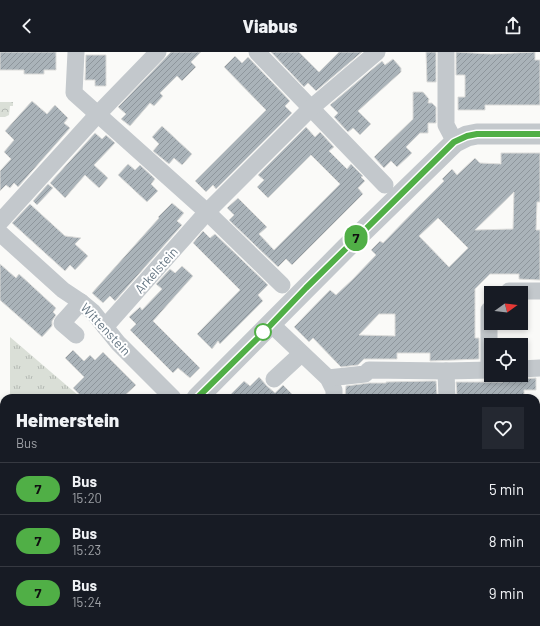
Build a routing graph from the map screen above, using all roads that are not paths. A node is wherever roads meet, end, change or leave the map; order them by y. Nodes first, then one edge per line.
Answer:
1 (76, 52) edge
2 (158, 52) edge
3 (258, 52) edge
4 (376, 52) edge
5 (446, 52) edge
6 (311, 108) junction
7 (98, 114) junction
8 (540, 134) edge
9 (454, 142) junction
10 (385, 185) dead end
11 (207, 212) junction
12 (0, 222) edge
13 (0, 233) edge
14 (282, 285) dead end
15 (528, 291) edge
16 (540, 291) edge
17 (81, 302) junction
18 (271, 324) junction
19 (104, 327) junction
20 (76, 335) dead end
21 (301, 354) junction
22 (540, 368) edge
23 (528, 369) edge
24 (484, 370) edge
25 (446, 371) junction
26 (328, 378) junction
27 (274, 379) dead end
28 (169, 394) edge
29 (201, 394) edge
30 (334, 394) edge
31 (447, 394) edge

1 - 7 street
2 - 7 street
3 - 6 street
4 - 6 street, Arkelstein
5 - 9 street
6 - 10 street
6 - 11 street, Arkelstein
7 - 11 street
7 - 12 street
8 - 9 street
9 - 18 street
11 - 14 street
11 - 19 street, Arkelstein
13 - 17 street, Wittenstein
15 - 16 street
17 - 19 street, Wittenstein
17 - 20 street
18 - 21 street
18 - 29 street
19 - 28 street, Wittenstein
21 - 26 street
21 - 27 street
22 - 23 street
24 - 25 street
25 - 26 street
25 - 31 street
26 - 30 street

